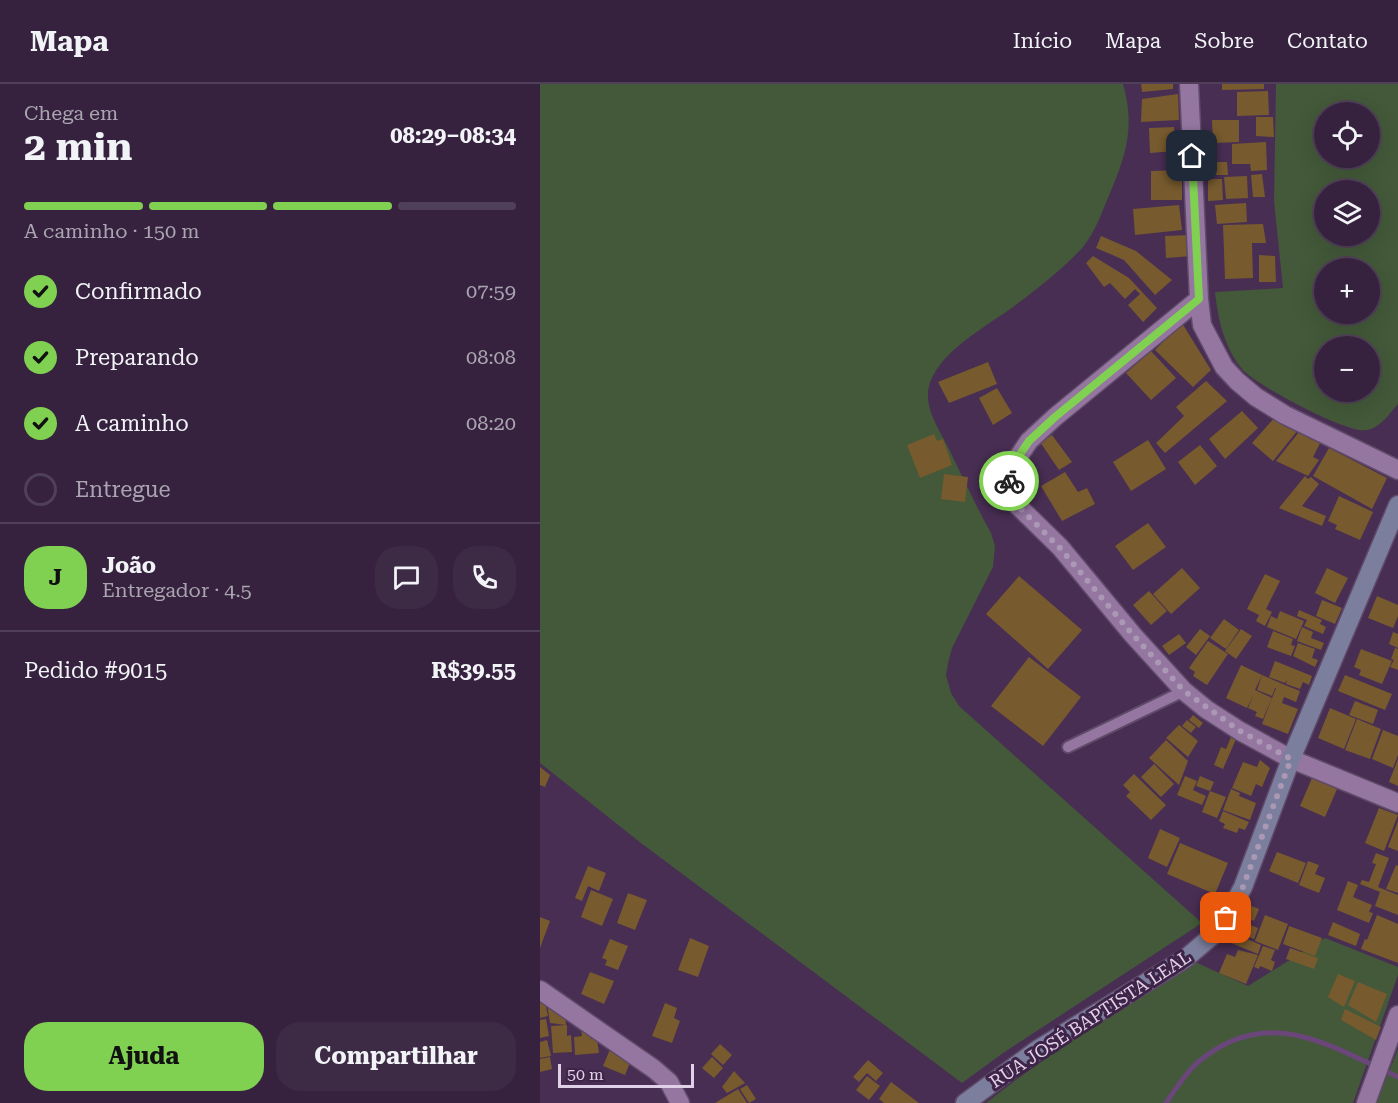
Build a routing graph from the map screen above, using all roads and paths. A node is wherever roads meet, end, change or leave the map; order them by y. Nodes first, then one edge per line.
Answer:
1 (1189, 84) edge
2 (1199, 299) junction
3 (1398, 470) edge
4 (1398, 505) edge
5 (1184, 691) junction
6 (1068, 747) dead end
7 (1291, 759) junction
8 (1398, 803) edge
9 (540, 990) edge
10 (1398, 1015) edge
11 (1368, 1096) edge
12 (680, 1103) edge
13 (965, 1103) edge

1 - 2 street
2 - 3 street
2 - 5 street
4 - 7 street, RUA JOSÉ BAPTISTA LEAL
5 - 6 lane
5 - 7 street
7 - 8 street
7 - 13 street, RUA JOSÉ BAPTISTA LEAL
9 - 12 street
10 - 11 street

